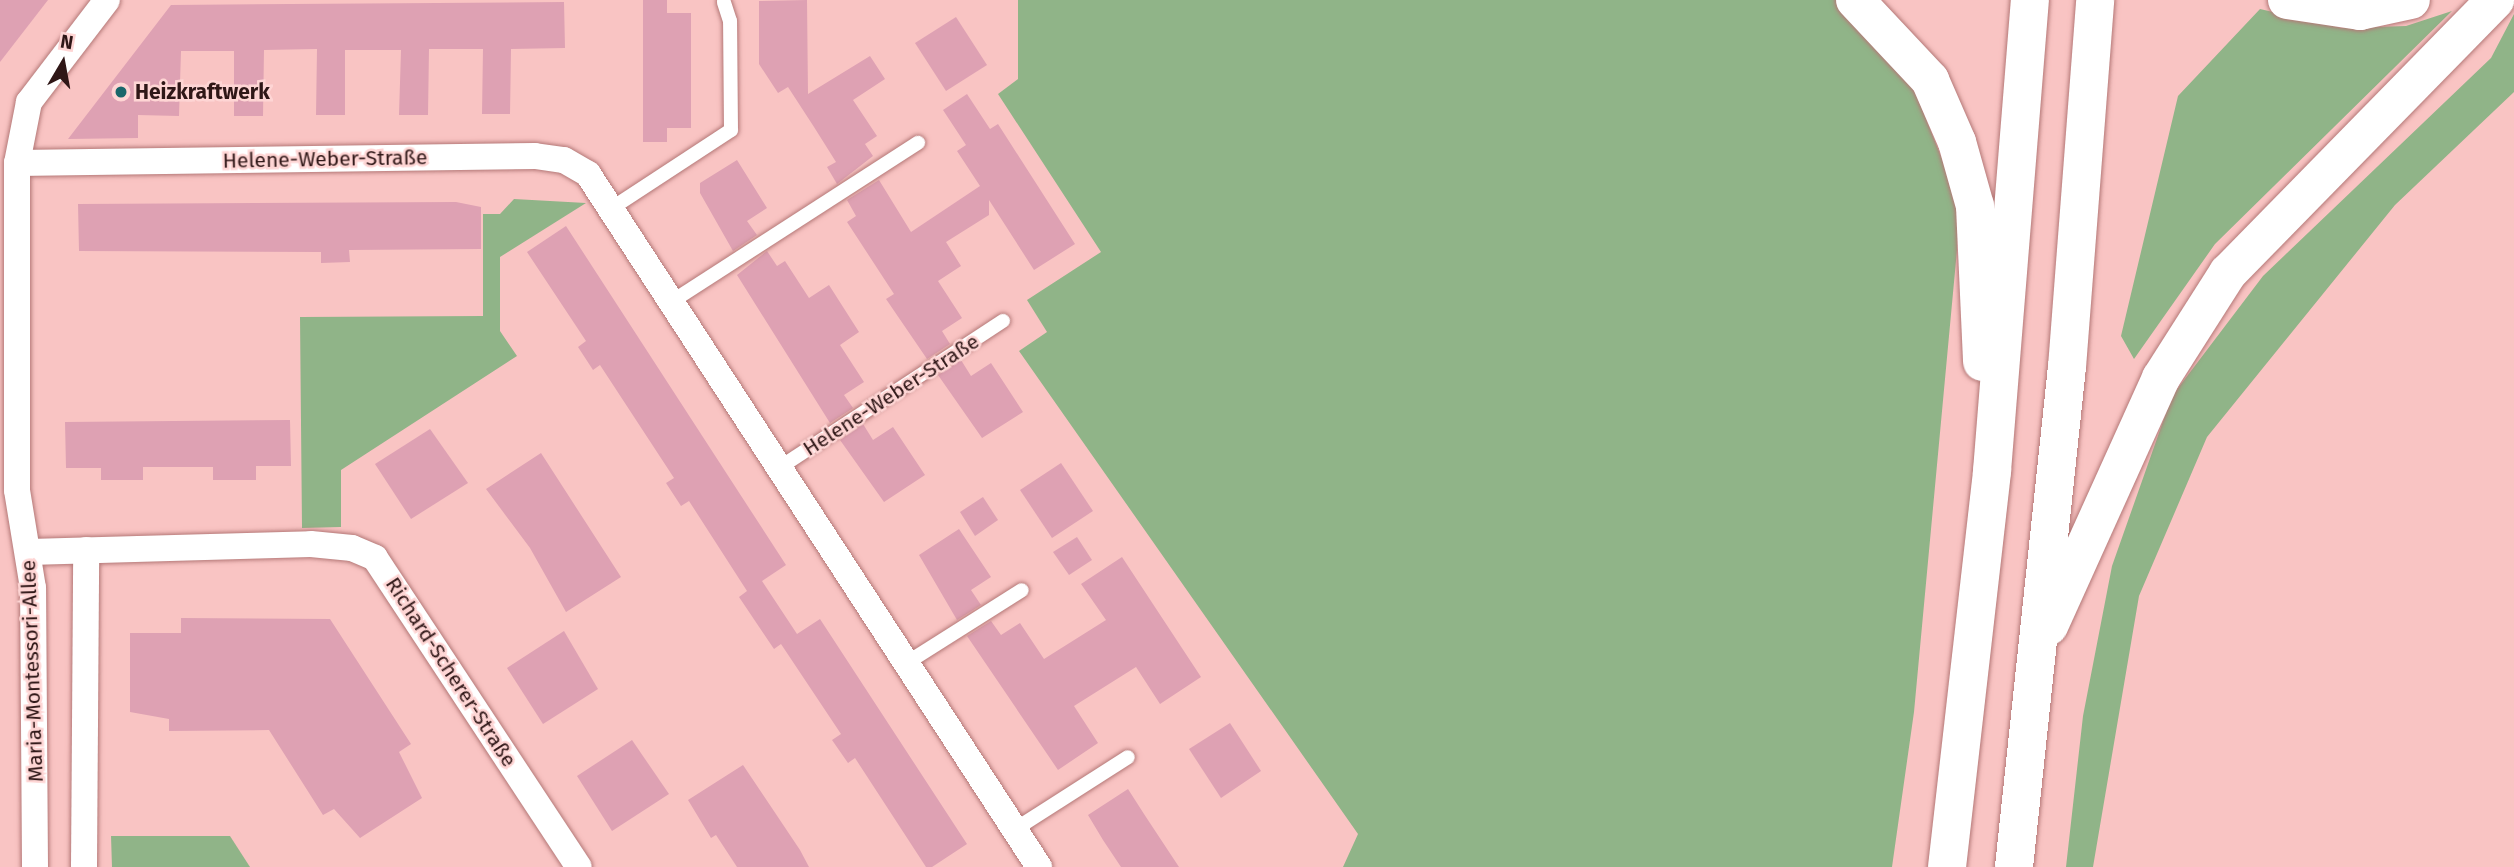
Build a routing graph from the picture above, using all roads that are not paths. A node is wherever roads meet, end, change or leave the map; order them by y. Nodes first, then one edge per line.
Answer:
1 (107, 0) edge
2 (1855, 0) edge
3 (2030, 0) edge
4 (2095, 0) edge
5 (2287, 0) edge
6 (2411, 0) edge
7 (2495, 0) edge
8 (724, 2) dead end
9 (918, 143) dead end
10 (18, 163) junction
11 (612, 208) junction
12 (671, 302) junction
13 (1003, 321) dead end
14 (779, 468) junction
15 (1992, 471) junction
16 (86, 550) junction
17 (29, 552) junction
18 (1022, 590) dead end
19 (2038, 650) junction
20 (905, 664) junction
21 (1128, 757) dead end
22 (1014, 830) junction
23 (35, 867) edge
24 (84, 867) edge
25 (579, 867) edge
26 (1038, 867) edge
27 (1947, 867) edge
28 (2014, 867) edge

1 - 10 street, Maria-Montessori-Allee
2 - 15 highway
3 - 15 highway
4 - 19 highway
5 - 6 highway
7 - 19 highway
8 - 11 lane
9 - 12 lane
10 - 11 street, Helene-Weber-Straße
10 - 17 street, Maria-Montessori-Allee
11 - 12 street, Helene-Weber-Straße
12 - 14 street, Helene-Weber-Straße
13 - 14 lane, Helene-Weber-Straße
14 - 20 street, Helene-Weber-Straße
15 - 27 highway
16 - 17 street, Richard-Scherer-Straße
16 - 24 street
16 - 25 street, Richard-Scherer-Straße
17 - 23 street, Maria-Montessori-Allee
18 - 20 lane
19 - 28 highway
20 - 22 street, Helene-Weber-Straße
21 - 22 lane
22 - 26 street, Helene-Weber-Straße

